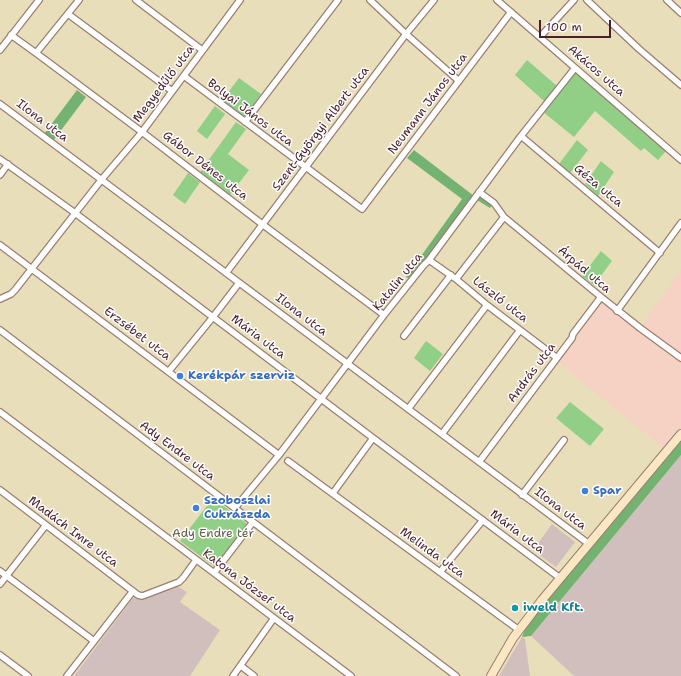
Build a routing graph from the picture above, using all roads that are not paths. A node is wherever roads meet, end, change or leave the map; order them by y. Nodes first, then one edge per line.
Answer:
1 (39, 0) edge
2 (79, 0) edge
3 (136, 0) edge
4 (239, 0) edge
5 (338, 0) edge
6 (370, 0) edge
7 (434, 0) edge
8 (497, 0) edge
9 (574, 0) edge
10 (587, 0) edge
11 (667, 0) edge
12 (511, 12) junction
13 (681, 12) edge
14 (68, 14) junction
15 (406, 34) junction
16 (11, 35) junction
17 (540, 37) junction
18 (0, 50) edge
19 (202, 50) junction
20 (36, 53) junction
21 (575, 68) junction
22 (184, 76) junction
23 (459, 81) junction
24 (681, 85) edge
25 (172, 91) junction
26 (0, 104) edge
27 (245, 122) junction
28 (142, 132) junction
29 (521, 136) junction
30 (0, 159) edge
31 (681, 160) edge
32 (8, 164) junction
33 (305, 168) junction
34 (0, 175) edge
35 (102, 179) junction
36 (479, 192) junction
37 (362, 209) joint
38 (75, 213) junction
39 (504, 217) junction
40 (681, 223) edge
41 (262, 224) junction
42 (0, 245) edge
43 (660, 253) junction
44 (429, 260) junction
45 (32, 269) junction
46 (226, 273) junction
47 (450, 275) junction
48 (456, 279) junction
49 (239, 283) junction
50 (601, 298) junction
51 (0, 299) edge
52 (487, 305) junction
53 (617, 311) junction
54 (384, 315) junction
55 (213, 317) junction
56 (0, 330) edge
57 (520, 330) junction
58 (404, 336) dead end
59 (556, 358) junction
60 (681, 358) edge
61 (348, 364) junction
62 (168, 371) junction
63 (322, 399) junction
64 (408, 409) junction
65 (0, 412) edge
66 (442, 434) junction
67 (681, 434) edge
68 (373, 438) junction
69 (564, 440) dead end
70 (280, 455) junction
71 (288, 461) dead end
72 (479, 462) junction
73 (0, 490) edge
74 (333, 493) junction
75 (522, 495) junction
76 (235, 508) junction
77 (483, 520) junction
78 (253, 522) junction
79 (46, 525) junction
80 (589, 544) junction
81 (196, 560) junction
82 (0, 571) edge
83 (440, 572) junction
84 (214, 573) junction
85 (6, 576) junction
86 (560, 578) junction
87 (0, 584) edge
88 (133, 591) junction
89 (274, 618) junction
90 (519, 630) junction
91 (94, 642) junction
92 (0, 655) edge
93 (241, 666) junction
94 (28, 676) edge
95 (67, 676) edge
96 (233, 676) edge
97 (254, 676) edge
98 (351, 676) edge
99 (456, 676) edge
100 (491, 676) edge

1 - 16 street
2 - 14 street
3 - 19 street
4 - 19 street, Megyedűlő utca
5 - 27 street
6 - 15 street
7 - 15 street, Szent-Györgyi Albert utca
8 - 12 street, Akácos utca
9 - 17 street
10 - 24 street
11 - 13 street
12 - 17 street, Akácos utca
12 - 23 street, Neumann János utca
14 - 20 street
14 - 25 street
15 - 23 street
15 - 33 street, Szent-Györgyi Albert utca
16 - 18 street
16 - 20 street, Gábor Dénes utca
17 - 21 street, Akácos utca
19 - 22 street, Megyedűlő utca
20 - 28 street, Gábor Dénes utca
21 - 29 street, Katalin utca
21 - 31 street, Akácos utca
22 - 25 street, Megyedűlő utca
22 - 27 street, Bolyai János utca
23 - 37 street, Neumann János utca
25 - 28 street, Megyedűlő utca
26 - 35 street, Ilona utca
27 - 33 street, Bolyai János utca
28 - 35 street, Megyedűlő utca
28 - 41 street, Gábor Dénes utca
29 - 36 street, Katalin utca
29 - 43 street, Géza utca
30 - 32 street, Mária utca
32 - 34 street
32 - 38 street, Mária utca
33 - 37 street, Bolyai János utca
33 - 41 street, Szent-Györgyi Albert utca
35 - 38 street, Megyedűlő utca
35 - 46 street, Ilona utca
36 - 39 street, Árpád utca
36 - 44 street, Katalin utca
38 - 45 street, Megyedűlő utca
38 - 55 street, Mária utca
39 - 48 street
39 - 50 street, Árpád utca
40 - 43 street
41 - 46 street, Szent-Györgyi Albert utca
41 - 54 street, Gábor Dénes utca
42 - 45 street, Erzsébet utca
43 - 53 street
44 - 47 street, László utca
44 - 54 street, Katalin utca
45 - 51 street, Megyedűlő utca
45 - 62 street, Erzsébet utca
46 - 49 street, Ilona utca
47 - 48 street, László utca
47 - 58 street
48 - 52 street, László utca
49 - 55 street
49 - 61 street, Ilona utca
50 - 53 street, Árpád utca
50 - 59 street, András utca
52 - 57 street, László utca
52 - 64 street
53 - 60 street, Árpád utca
54 - 61 street, Katalin utca
55 - 62 street
55 - 63 street, Mária utca
56 - 76 street, Ady Endre utca
57 - 59 street, László utca
57 - 66 street
59 - 72 street, András utca
61 - 63 street, Katalin utca
61 - 64 street, Ilona utca
62 - 70 street, Erzsébet utca
63 - 68 street, Mária utca
63 - 70 street, Katalin utca
64 - 66 street, Ilona utca
65 - 81 street, Katona József utca
66 - 72 street, Ilona utca
67 - 80 main road
68 - 74 street
68 - 77 street, Mária utca
69 - 75 street
70 - 76 street, Katalin utca
71 - 74 street, Melinda utca
72 - 75 street, Ilona utca
73 - 79 street, Madách Imre utca
74 - 83 street, Melinda utca
75 - 80 street, Ilona utca
76 - 78 street, Ady Endre utca
77 - 83 street
77 - 86 street, Mária utca
78 - 84 street
78 - 99 street, Ady Endre utca
79 - 85 street
79 - 88 street, Madách Imre utca
80 - 86 main road
81 - 84 street, Katona József utca
81 - 88 street
82 - 85 street
83 - 90 street, Melinda utca
84 - 89 street, Katona József utca
85 - 87 street
85 - 91 street
86 - 90 main road
88 - 91 street
89 - 93 street
89 - 98 street, Katona József utca
90 - 100 main road
91 - 95 street
92 - 94 street
93 - 96 street
93 - 97 street

